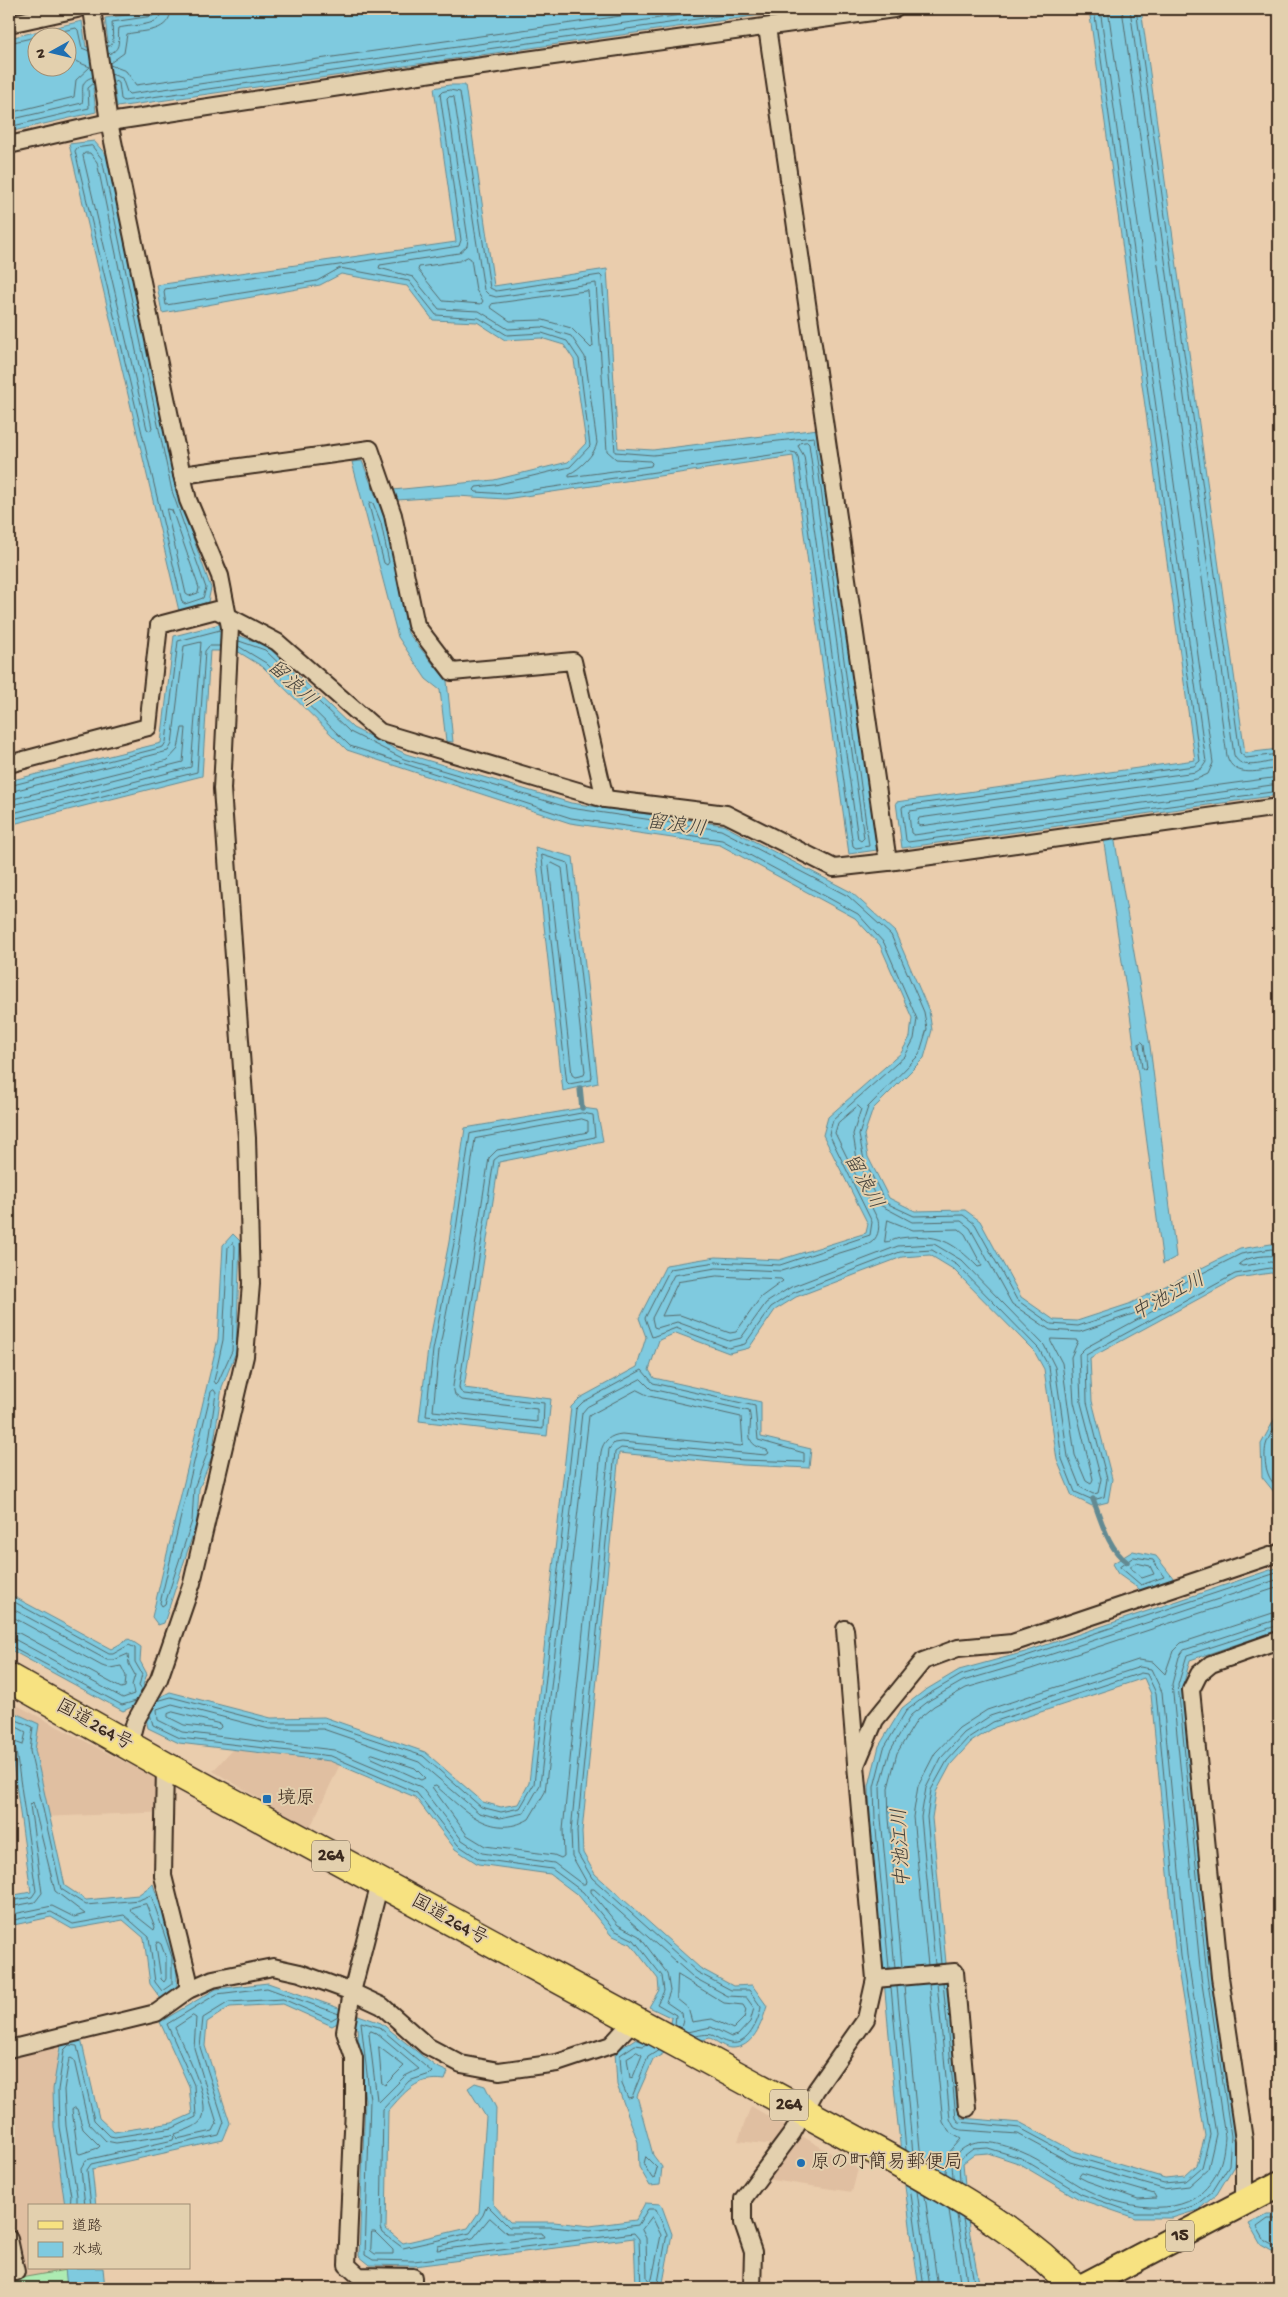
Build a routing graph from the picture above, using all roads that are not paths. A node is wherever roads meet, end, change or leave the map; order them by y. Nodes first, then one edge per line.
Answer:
1 (76, 9) edge
2 (92, 9) edge
3 (894, 9) edge
4 (9, 24) edge
5 (767, 27) junction
6 (109, 122) junction
7 (9, 145) edge
8 (182, 475) junction
9 (228, 620) junction
10 (9, 764) edge
11 (606, 799) junction
12 (1279, 807) edge
13 (888, 862) junction
14 (1279, 1553) edge
15 (845, 1629) dead end
16 (1279, 1640) edge
17 (9, 1678) edge
18 (132, 1734) junction
19 (856, 1765) junction
20 (165, 1766) junction
21 (380, 1883) junction
22 (875, 1979) junction
23 (188, 1990) junction
24 (352, 1992) junction
25 (644, 2027) junction
26 (9, 2049) edge
27 (967, 2108) dead end
28 (804, 2112) junction
29 (1279, 2185) edge
30 (1244, 2202) junction
31 (9, 2239) edge
32 (16, 2272) dead end
33 (413, 2288) edge
34 (752, 2288) edge
35 (1075, 2288) edge
36 (1080, 2288) edge

1 - 4 street
2 - 6 street
3 - 5 street
5 - 6 street
5 - 13 street
6 - 7 street
6 - 8 street
8 - 9 street
8 - 11 street
9 - 10 street
9 - 11 street
9 - 18 street
11 - 13 street
12 - 13 street
14 - 19 street
15 - 19 street
16 - 30 street
17 - 18 highway, 国道264号 / 264
18 - 20 highway, 国道264号 / 264
19 - 22 street
20 - 21 highway, 国道264号 / 264
20 - 23 street
21 - 24 street
21 - 25 highway, 国道264号 / 264
22 - 27 street
22 - 28 street
23 - 24 street
23 - 26 street
24 - 25 street
24 - 33 street
25 - 28 highway, 国道264号 / 264
28 - 34 street
28 - 35 highway, 国道264号 / 264
29 - 30 main road, 15
30 - 36 main road, 15
31 - 32 street

